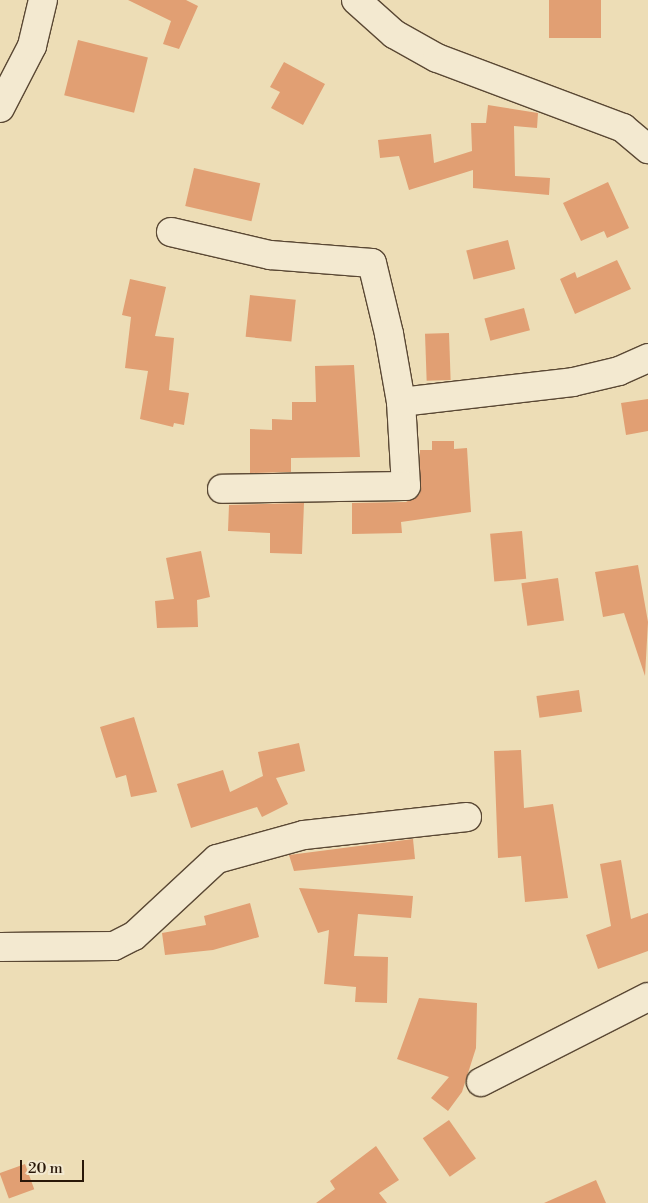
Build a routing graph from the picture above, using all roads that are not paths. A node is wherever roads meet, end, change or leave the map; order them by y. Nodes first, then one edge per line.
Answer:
1 (43, 0) edge
2 (356, 0) edge
3 (0, 108) edge
4 (648, 149) edge
5 (172, 232) dead end
6 (648, 358) edge
7 (401, 402) junction
8 (222, 489) dead end
9 (467, 817) dead end
10 (0, 947) edge
11 (648, 997) edge
12 (481, 1082) dead end

1 - 3 street
2 - 4 street
5 - 7 street
6 - 7 street
7 - 8 street
9 - 10 street
11 - 12 street

